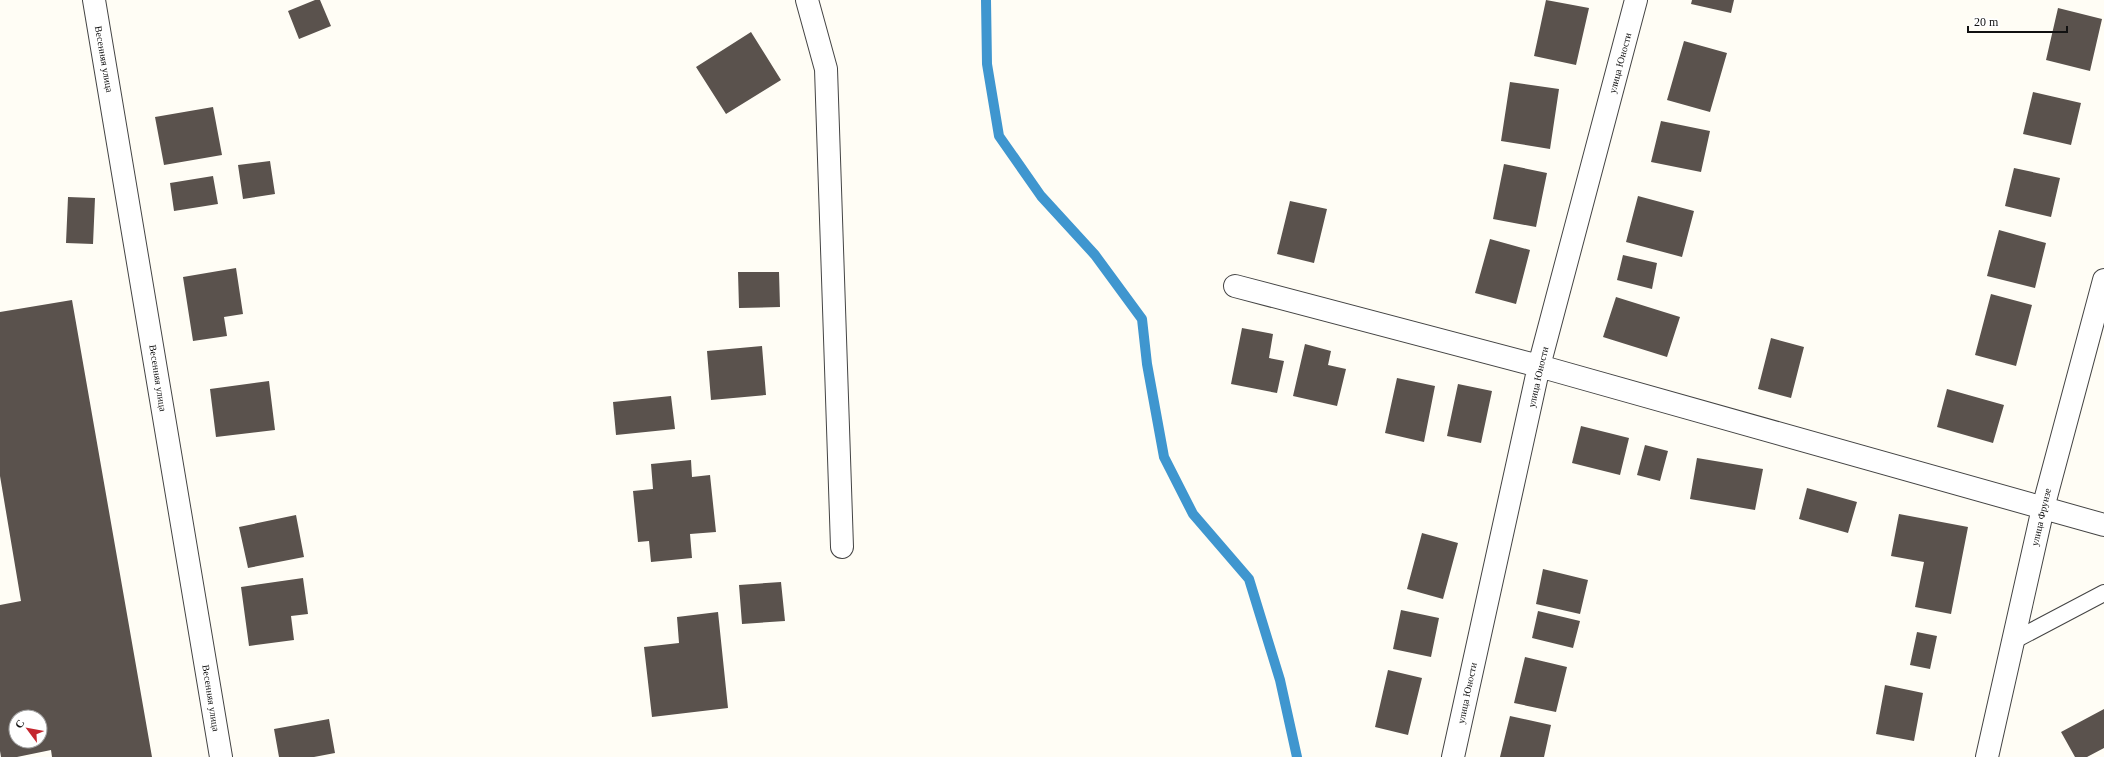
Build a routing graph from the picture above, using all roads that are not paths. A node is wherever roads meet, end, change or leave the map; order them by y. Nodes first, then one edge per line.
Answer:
1 (94, 0) edge
2 (806, 0) edge
3 (1633, 1) edge
4 (2104, 280) edge
5 (1235, 286) dead end
6 (1539, 366) junction
7 (2043, 508) junction
8 (2104, 525) edge
9 (842, 547) dead end
10 (2104, 593) edge
11 (2013, 641) junction
12 (221, 757) edge
13 (1453, 757) edge
14 (1987, 757) edge

1 - 12 street, Весенняя улица
2 - 9 street
3 - 6 street, улица Юности
4 - 7 street, улица Фрунзе
5 - 6 street
6 - 7 street
6 - 13 street, улица Юности
7 - 8 street
7 - 11 street, улица Фрунзе
10 - 11 lane
11 - 14 street, улица Фрунзе

